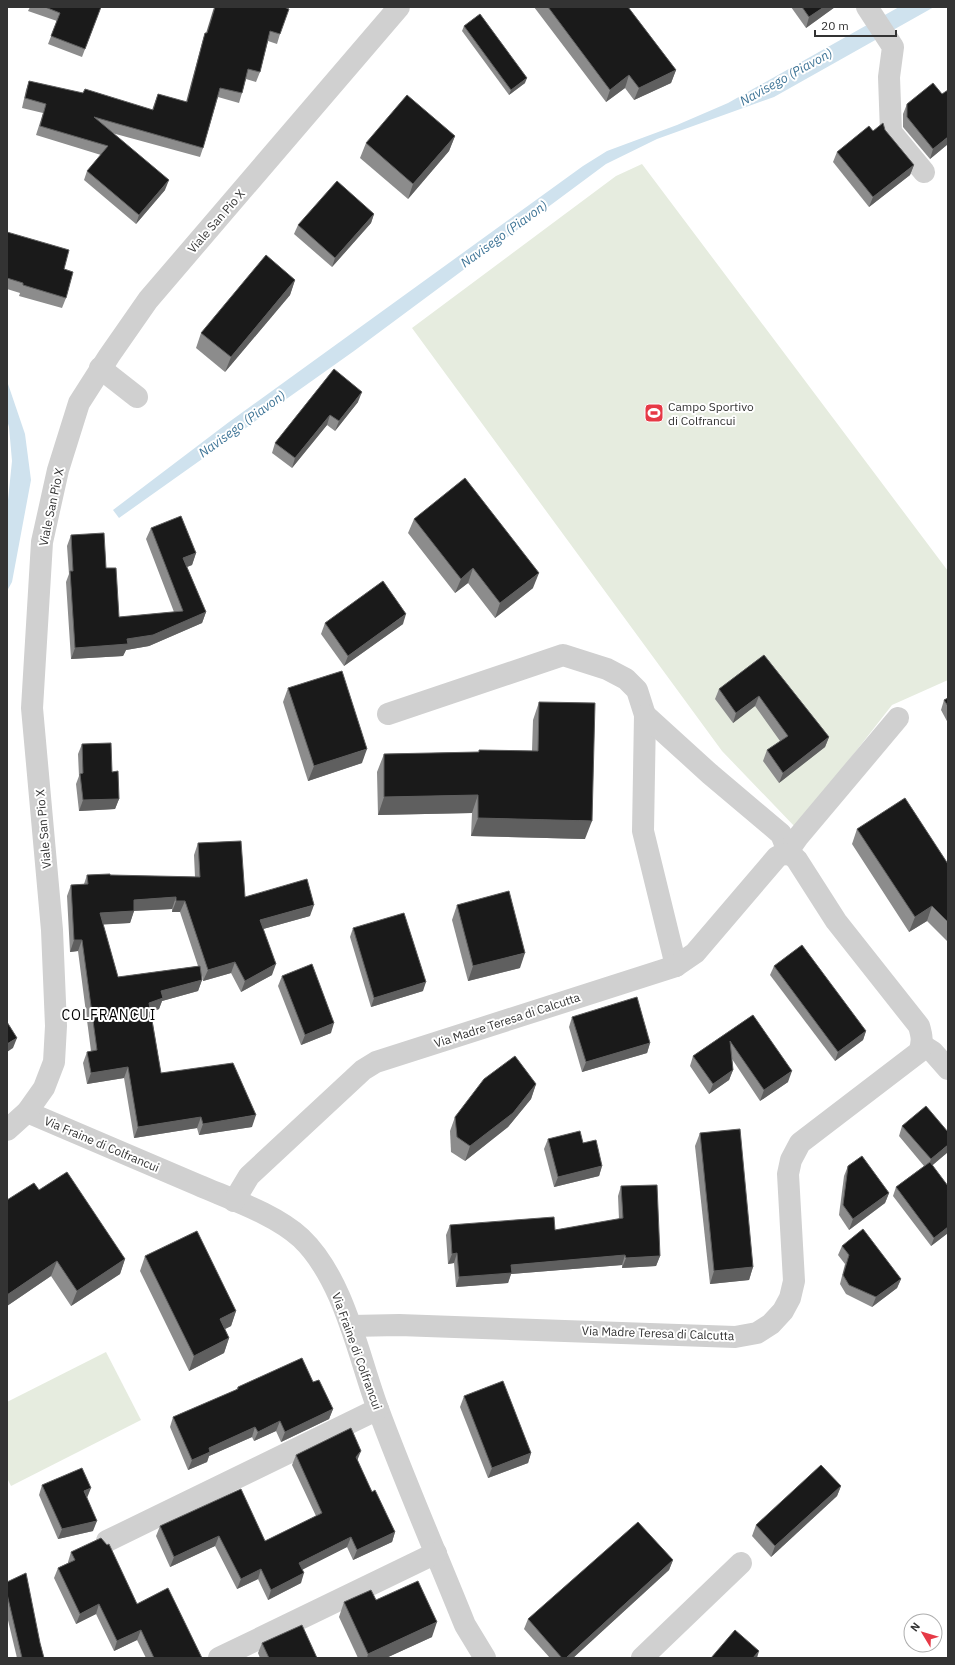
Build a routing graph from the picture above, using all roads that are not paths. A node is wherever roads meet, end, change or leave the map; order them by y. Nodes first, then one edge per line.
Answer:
1 (399, 7) edge
2 (867, 7) edge
3 (924, 172) dead end
4 (100, 368) junction
5 (137, 396) dead end
6 (388, 714) dead end
7 (645, 715) junction
8 (898, 718) dead end
9 (786, 854) junction
10 (676, 966) junction
11 (922, 1045) junction
12 (948, 1069) edge
13 (27, 1112) junction
14 (7, 1130) edge
15 (234, 1200) junction
16 (351, 1326) junction
17 (378, 1409) junction
18 (107, 1541) dead end
19 (436, 1553) junction
20 (741, 1563) dead end
21 (219, 1658) edge
22 (486, 1658) edge
23 (642, 1658) edge

1 - 4 street, Viale San Pio X
2 - 3 street
4 - 5 street
4 - 13 street, Viale San Pio X
6 - 7 street
7 - 9 street
7 - 10 street
8 - 9 street
9 - 10 street, Via Madre Teresa di Calcutta
9 - 11 street
10 - 15 street, Via Madre Teresa di Calcutta
11 - 12 street
11 - 16 street, Via Madre Teresa di Calcutta
13 - 14 street, Viale San Pio X
13 - 15 street, Via Fraine di Colfrancui
15 - 16 street, Via Fraine di Colfrancui
16 - 17 street, Via Fraine di Colfrancui
17 - 18 street
17 - 19 street, Via Fraine di Colfrancui
19 - 21 street
19 - 22 street, Via Fraine di Colfrancui
20 - 23 street

